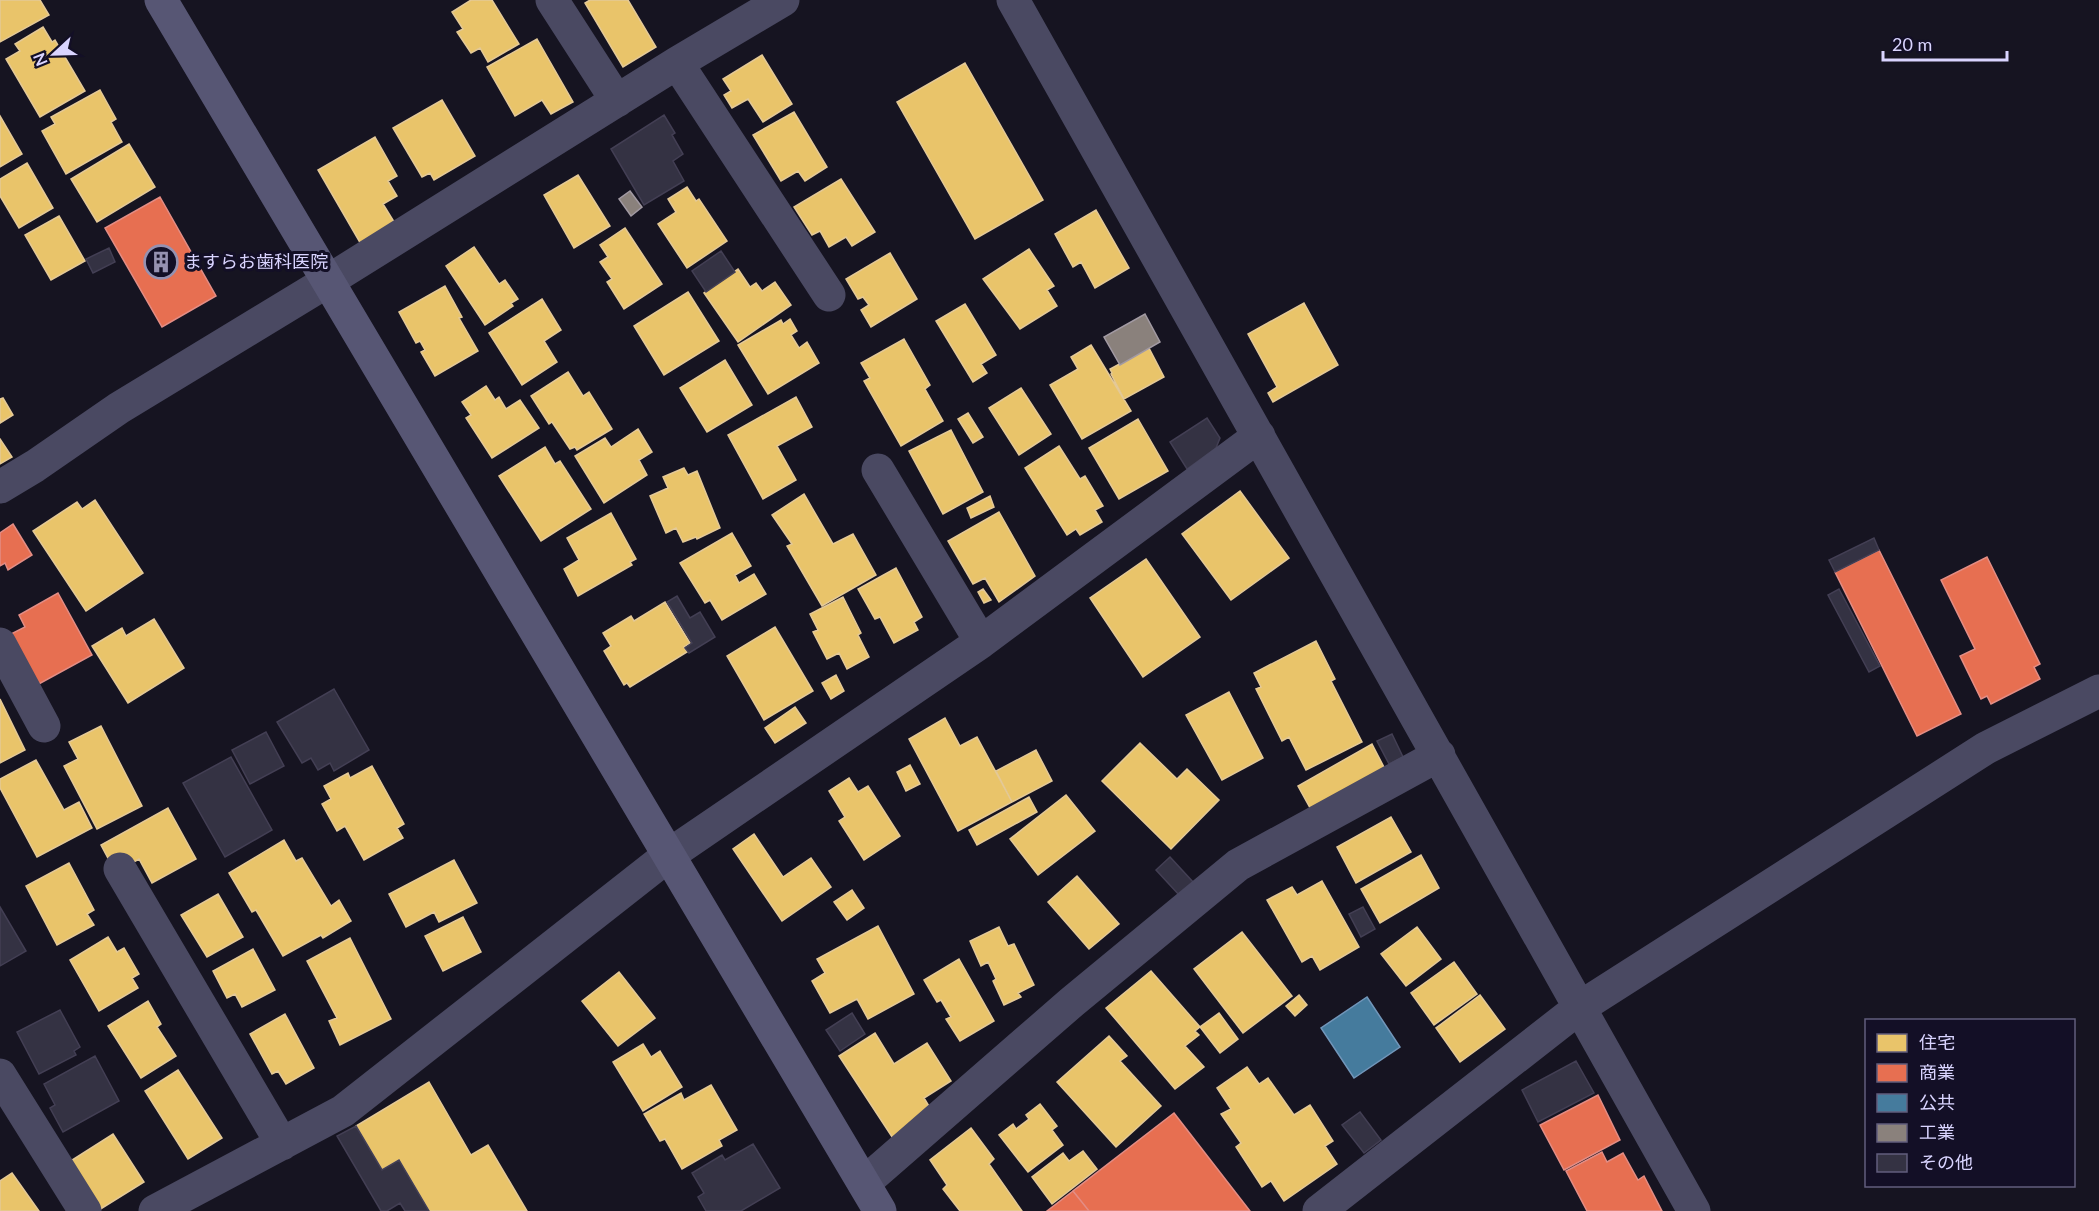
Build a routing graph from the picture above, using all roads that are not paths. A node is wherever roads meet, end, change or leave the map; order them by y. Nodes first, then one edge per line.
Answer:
1 (161, 0) edge
2 (552, 0) edge
3 (783, 0) edge
4 (1013, 0) edge
5 (677, 63) junction
6 (617, 101) junction
7 (327, 281) junction
8 (829, 295) dead end
9 (1259, 436) junction
10 (878, 470) dead end
11 (0, 488) edge
12 (981, 642) junction
13 (0, 644) edge
14 (2099, 691) edge
15 (44, 726) dead end
16 (1439, 755) junction
17 (669, 855) junction
18 (120, 869) dead end
19 (1579, 1008) junction
20 (0, 1075) edge
21 (282, 1144) junction
22 (864, 1183) junction
23 (85, 1211) edge
24 (155, 1211) edge
25 (880, 1211) edge
26 (1319, 1211) edge
27 (1694, 1211) edge

1 - 7 street
2 - 6 street
3 - 5 street
4 - 9 street
5 - 6 street
5 - 8 street
6 - 7 street
7 - 11 street
7 - 17 street
9 - 12 street
9 - 16 street
10 - 12 street
12 - 17 street
13 - 15 street
14 - 19 street
16 - 19 street
16 - 22 street
17 - 21 street
17 - 22 street
18 - 21 street
19 - 26 street
19 - 27 street
20 - 23 street
21 - 24 street
22 - 25 street

